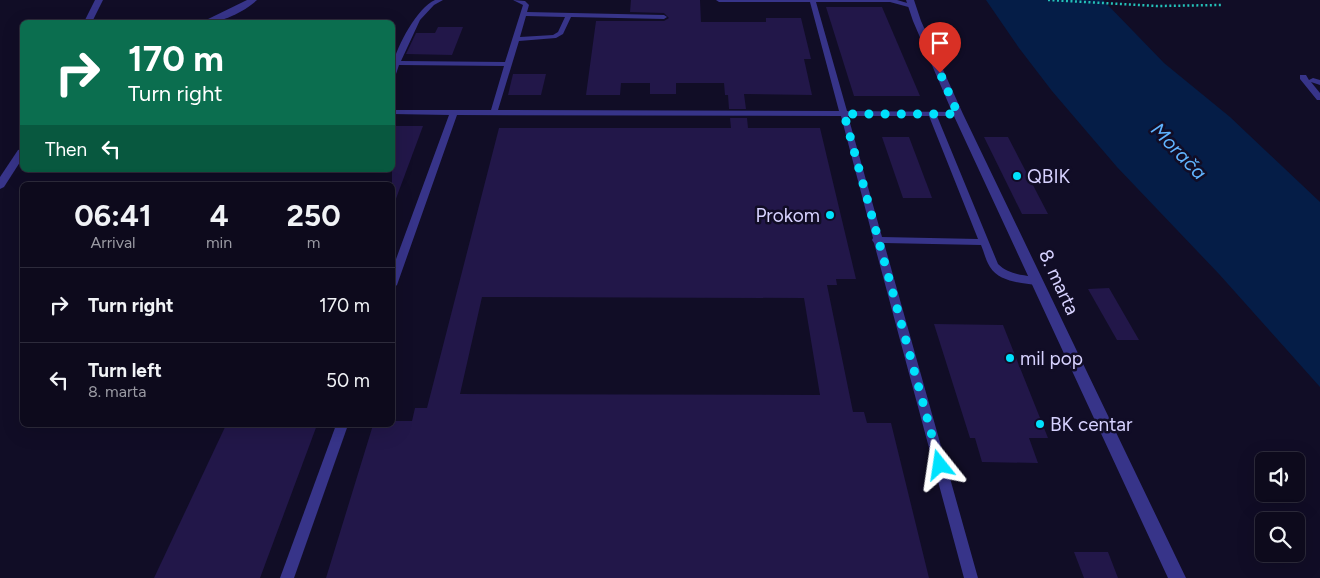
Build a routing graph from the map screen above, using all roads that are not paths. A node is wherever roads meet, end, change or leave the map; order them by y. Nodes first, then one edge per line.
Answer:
1 (99, 0) edge
2 (253, 0) edge
3 (440, 0) edge
4 (516, 0) edge
5 (719, 0) edge
6 (813, 1) edge
7 (911, 3) edge
8 (523, 14) junction
9 (570, 15) junction
10 (664, 17) dead end
11 (89, 20) edge
12 (211, 20) edge
13 (515, 39) junction
14 (397, 63) junction
15 (508, 64) junction
16 (395, 67) edge
17 (1303, 77) dead end
18 (1320, 98) edge
19 (395, 112) edge
20 (454, 112) junction
21 (494, 112) junction
22 (844, 114) junction
23 (932, 114) junction
24 (958, 114) junction
25 (20, 155) edge
26 (0, 186) edge
27 (877, 240) junction
28 (983, 242) junction
29 (395, 277) edge
30 (1037, 281) junction
31 (341, 427) edge
32 (287, 578) edge
33 (970, 578) edge
34 (1177, 578) edge

1 - 11 street
2 - 12 street
3 - 14 lane
4 - 8 lane
5 - 6 lane
6 - 7 lane
6 - 22 lane
7 - 24 street, 8. marta
8 - 9 lane
8 - 13 lane
9 - 10 lane
9 - 13 lane
13 - 15 lane
14 - 15 lane
14 - 16 lane
15 - 21 lane
17 - 18 lane
19 - 20 lane
20 - 21 lane
20 - 29 lane
21 - 22 lane
22 - 23 lane
22 - 27 lane
23 - 24 lane
23 - 28 lane
24 - 30 street, 8. marta
25 - 26 street
27 - 28 lane
27 - 33 lane
28 - 30 lane
30 - 34 street, 8. marta
31 - 32 lane

